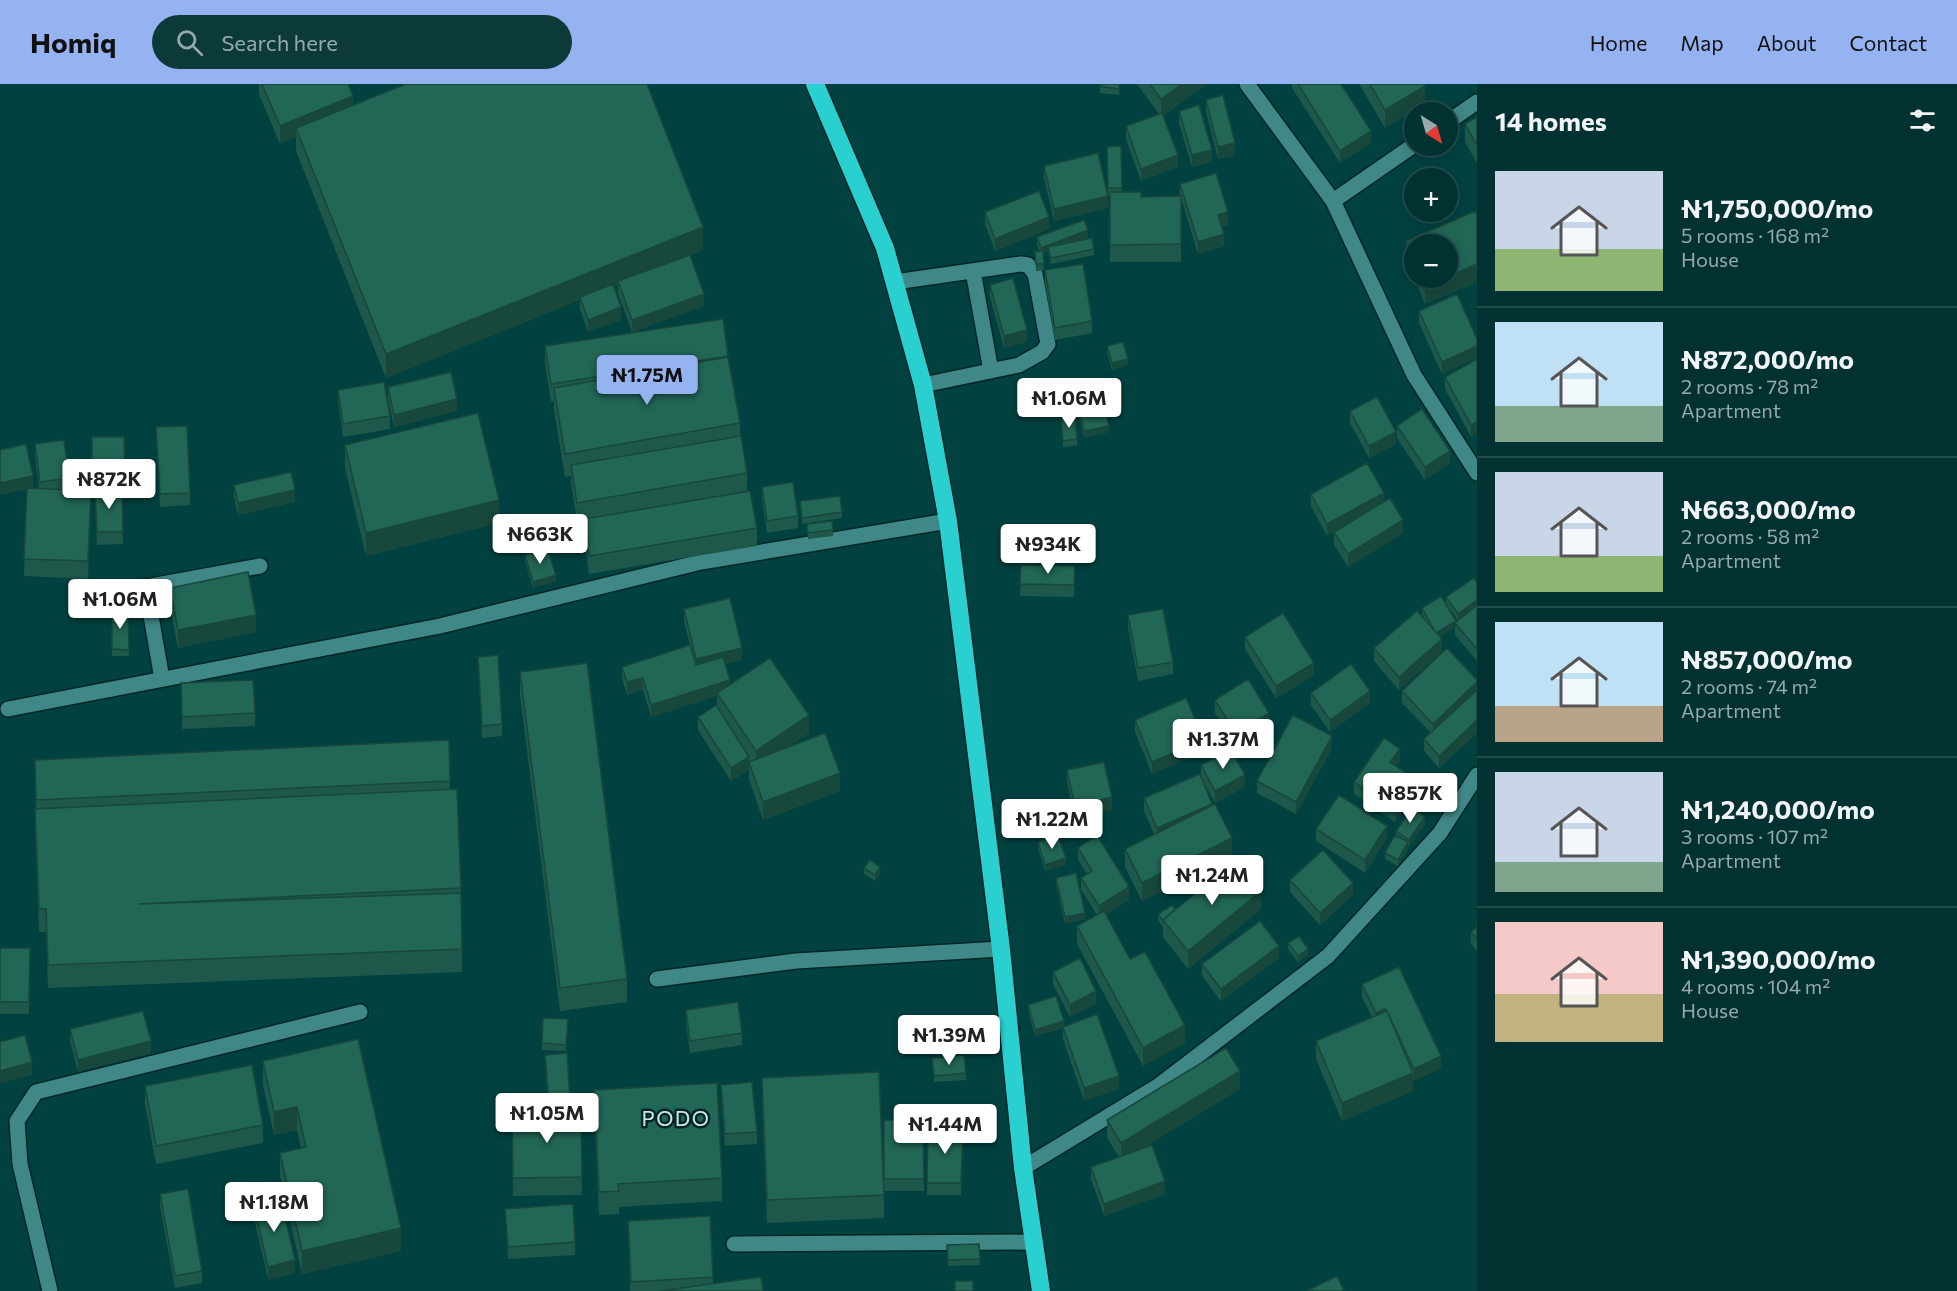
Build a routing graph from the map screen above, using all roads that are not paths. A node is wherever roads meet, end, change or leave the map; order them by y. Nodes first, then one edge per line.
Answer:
1 (816, 84) edge
2 (1247, 84) edge
3 (1477, 102) edge
4 (1458, 115) edge
5 (1404, 152) edge
6 (1333, 201) junction
7 (973, 271) junction
8 (895, 282) junction
9 (991, 371) junction
10 (923, 385) junction
11 (1477, 473) edge
12 (948, 521) junction
13 (260, 566) dead end
14 (146, 587) junction
15 (78, 597) dead end
16 (162, 679) junction
17 (8, 709) dead end
18 (1477, 775) edge
19 (1001, 949) junction
20 (657, 979) dead end
21 (360, 1012) dead end
22 (1023, 1168) junction
23 (1035, 1242) junction
24 (734, 1244) dead end
25 (50, 1291) edge
26 (1041, 1291) edge

1 - 8 highway
2 - 6 street
3 - 4 street
5 - 6 street
6 - 11 street
7 - 8 street
7 - 9 street
7 - 9 street
8 - 10 highway
9 - 10 street
10 - 12 highway
12 - 16 street
12 - 19 highway
13 - 14 street
14 - 15 street
14 - 16 street
16 - 17 street
18 - 22 street
19 - 20 street
19 - 22 highway
21 - 25 street
22 - 23 highway
23 - 24 street
23 - 26 highway

